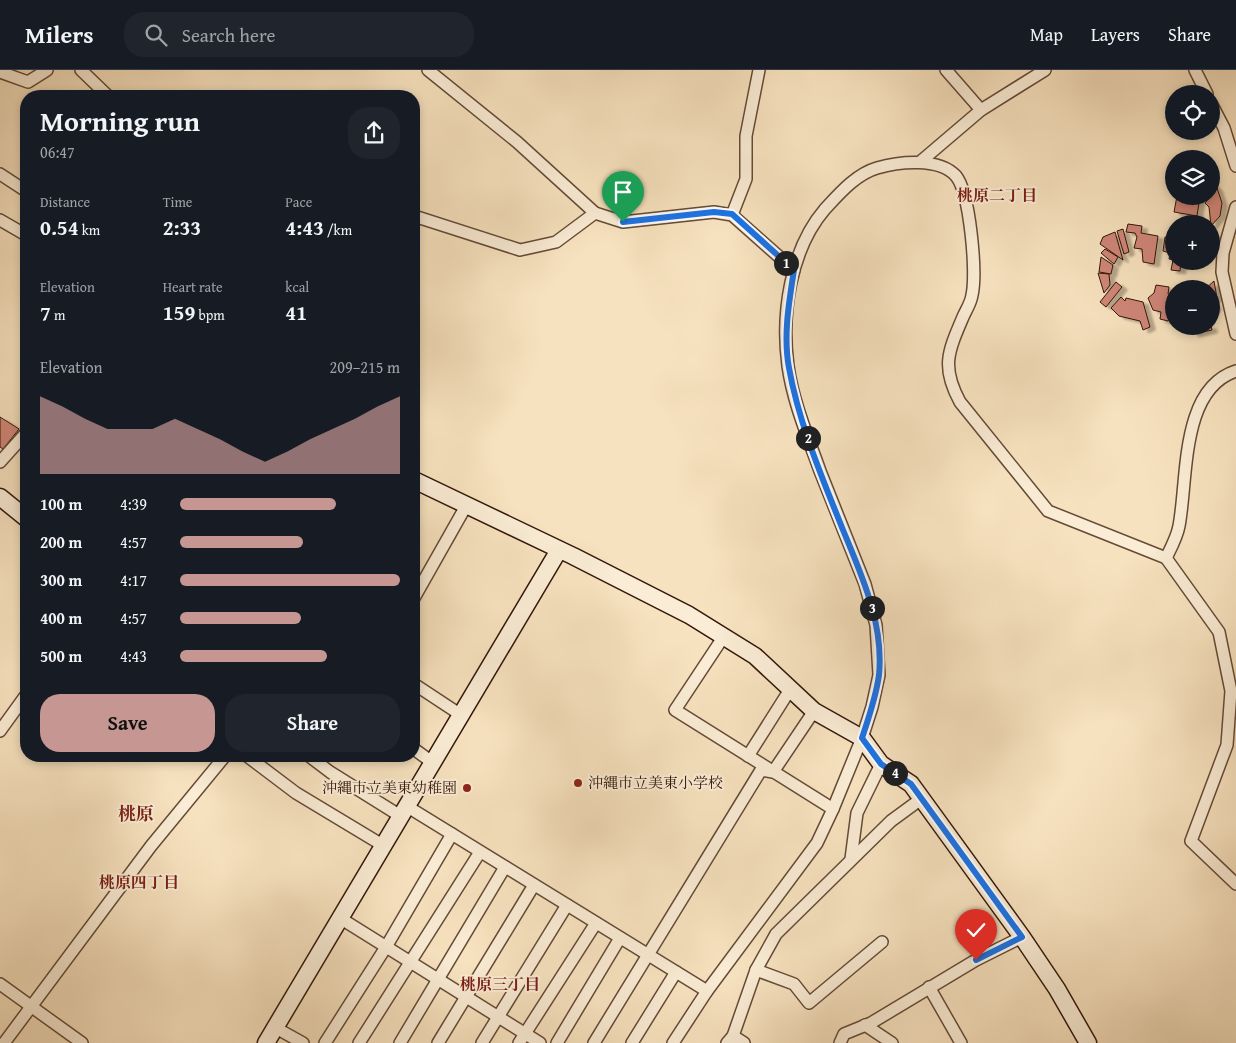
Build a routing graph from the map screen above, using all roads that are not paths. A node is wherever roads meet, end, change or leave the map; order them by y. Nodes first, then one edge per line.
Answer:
1 (47, 70) edge
2 (81, 70) edge
3 (428, 70) edge
4 (759, 70) edge
5 (946, 70) edge
6 (1045, 70) edge
7 (1195, 70) edge
8 (0, 72) edge
9 (1202, 85) edge
10 (102, 90) edge
11 (982, 110) junction
12 (1220, 120) edge
13 (920, 162) junction
14 (1236, 166) edge
15 (0, 174) edge
16 (20, 187) edge
17 (1236, 208) edge
18 (596, 213) junction
19 (732, 214) junction
20 (420, 218) edge
21 (0, 220) edge
22 (20, 232) edge
23 (794, 270) junction
24 (1232, 301) edge
25 (1236, 334) edge
26 (1236, 371) edge
27 (20, 440) edge
28 (0, 462) edge
29 (420, 483) edge
30 (0, 497) edge
31 (466, 506) junction
32 (20, 513) edge
33 (559, 550) junction
34 (1166, 558) junction
35 (420, 587) edge
36 (724, 636) junction
37 (420, 688) edge
38 (791, 688) junction
39 (20, 703) edge
40 (814, 711) junction
41 (462, 715) junction
42 (0, 731) edge
43 (862, 738) junction
44 (420, 753) edge
45 (748, 756) junction
46 (220, 762) edge
47 (255, 762) edge
48 (317, 762) edge
49 (433, 763) junction
50 (881, 764) junction
51 (773, 772) junction
52 (921, 799) junction
53 (833, 809) junction
54 (405, 812) junction
55 (452, 834) junction
56 (384, 846) junction
57 (480, 852) junction
58 (851, 859) junction
59 (505, 867) junction
60 (1236, 884) edge
61 (534, 885) junction
62 (567, 905) junction
63 (340, 918) junction
64 (596, 923) junction
65 (1022, 937) junction
66 (620, 938) junction
67 (882, 942) dead end
68 (386, 947) junction
69 (647, 954) junction
70 (411, 963) junction
71 (756, 970) junction
72 (676, 972) junction
73 (439, 980) junction
74 (0, 984) edge
75 (929, 987) junction
76 (707, 991) junction
77 (466, 998) junction
78 (31, 1007) junction
79 (498, 1017) junction
80 (865, 1025) junction
81 (276, 1028) junction
82 (522, 1039) edge
83 (730, 1039) edge
84 (4, 1043) edge
85 (82, 1043) edge
86 (266, 1043) edge
87 (303, 1043) edge
88 (325, 1043) edge
89 (359, 1043) edge
90 (400, 1043) edge
91 (438, 1043) edge
92 (482, 1043) edge
93 (540, 1043) edge
94 (557, 1043) edge
95 (594, 1043) edge
96 (632, 1043) edge
97 (673, 1043) edge
98 (744, 1043) edge
99 (840, 1043) edge
100 (892, 1043) edge
101 (961, 1043) edge
102 (1088, 1043) edge

1 - 8 street
2 - 10 street
3 - 18 street
4 - 19 street
5 - 11 street
6 - 11 street
7 - 9 street
11 - 13 street
12 - 14 street
13 - 23 street
13 - 34 street
15 - 16 street
17 - 24 street
18 - 19 street
18 - 20 street
19 - 23 street
21 - 22 street
23 - 43 street
24 - 25 street
26 - 34 street
27 - 28 street
29 - 31 street
30 - 32 street
31 - 33 street
31 - 35 street
33 - 36 street
33 - 41 street
34 - 60 street
36 - 38 street
36 - 45 street
37 - 41 street
38 - 40 street
38 - 45 street
39 - 42 street
40 - 43 street
40 - 51 street
41 - 49 street
43 - 50 street
43 - 53 street
44 - 49 street
45 - 51 street
46 - 78 street
47 - 56 street
48 - 54 street
49 - 54 street
50 - 52 street
50 - 58 street
51 - 53 street
51 - 69 street
52 - 58 street
52 - 65 street
53 - 76 street
54 - 55 street
54 - 56 street
55 - 57 street
55 - 68 street
56 - 63 street
57 - 59 street
57 - 70 street
58 - 71 street
59 - 61 street
59 - 73 street
61 - 62 street
61 - 77 street
62 - 64 street
62 - 79 street
63 - 68 street
63 - 81 street
64 - 66 street
64 - 82 street
65 - 75 street
65 - 102 street
66 - 69 street
66 - 94 street
67 - 71 street
68 - 70 street
68 - 88 street
69 - 72 street
69 - 95 street
70 - 73 street
70 - 89 street
71 - 83 street
72 - 76 street
72 - 96 street
73 - 77 street
73 - 90 street
74 - 78 street
75 - 80 street
75 - 101 street
76 - 97 street
77 - 79 street
77 - 91 street
78 - 84 street
78 - 85 street
79 - 82 street
79 - 92 street
80 - 99 street
80 - 100 street
81 - 86 street
81 - 87 street
82 - 93 street
83 - 98 street

